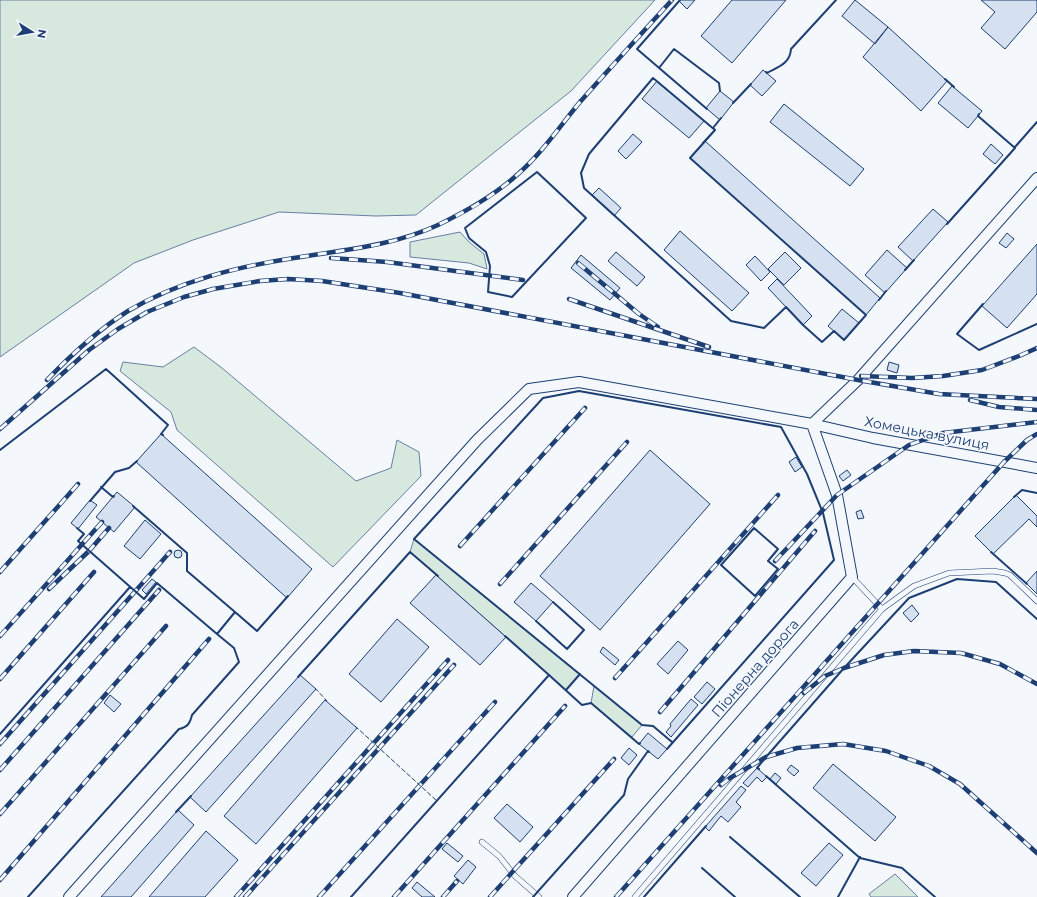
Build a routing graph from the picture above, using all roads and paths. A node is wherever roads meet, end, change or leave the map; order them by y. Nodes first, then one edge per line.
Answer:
1 (1037, 178) edge
2 (812, 424) junction
3 (1037, 468) edge
4 (852, 577) junction
5 (1037, 601) edge
6 (882, 609) junction
7 (482, 842) dead end
8 (69, 897) edge
9 (539, 897) edge
10 (573, 897) edge
11 (635, 897) edge

1 - 2 street
2 - 3 street, Хомецька вулиця
2 - 4 street
2 - 8 street, Хомецька вулиця
4 - 6 lane
4 - 10 street, Піонерна дорога
5 - 6 lane
6 - 11 lane
7 - 9 lane

